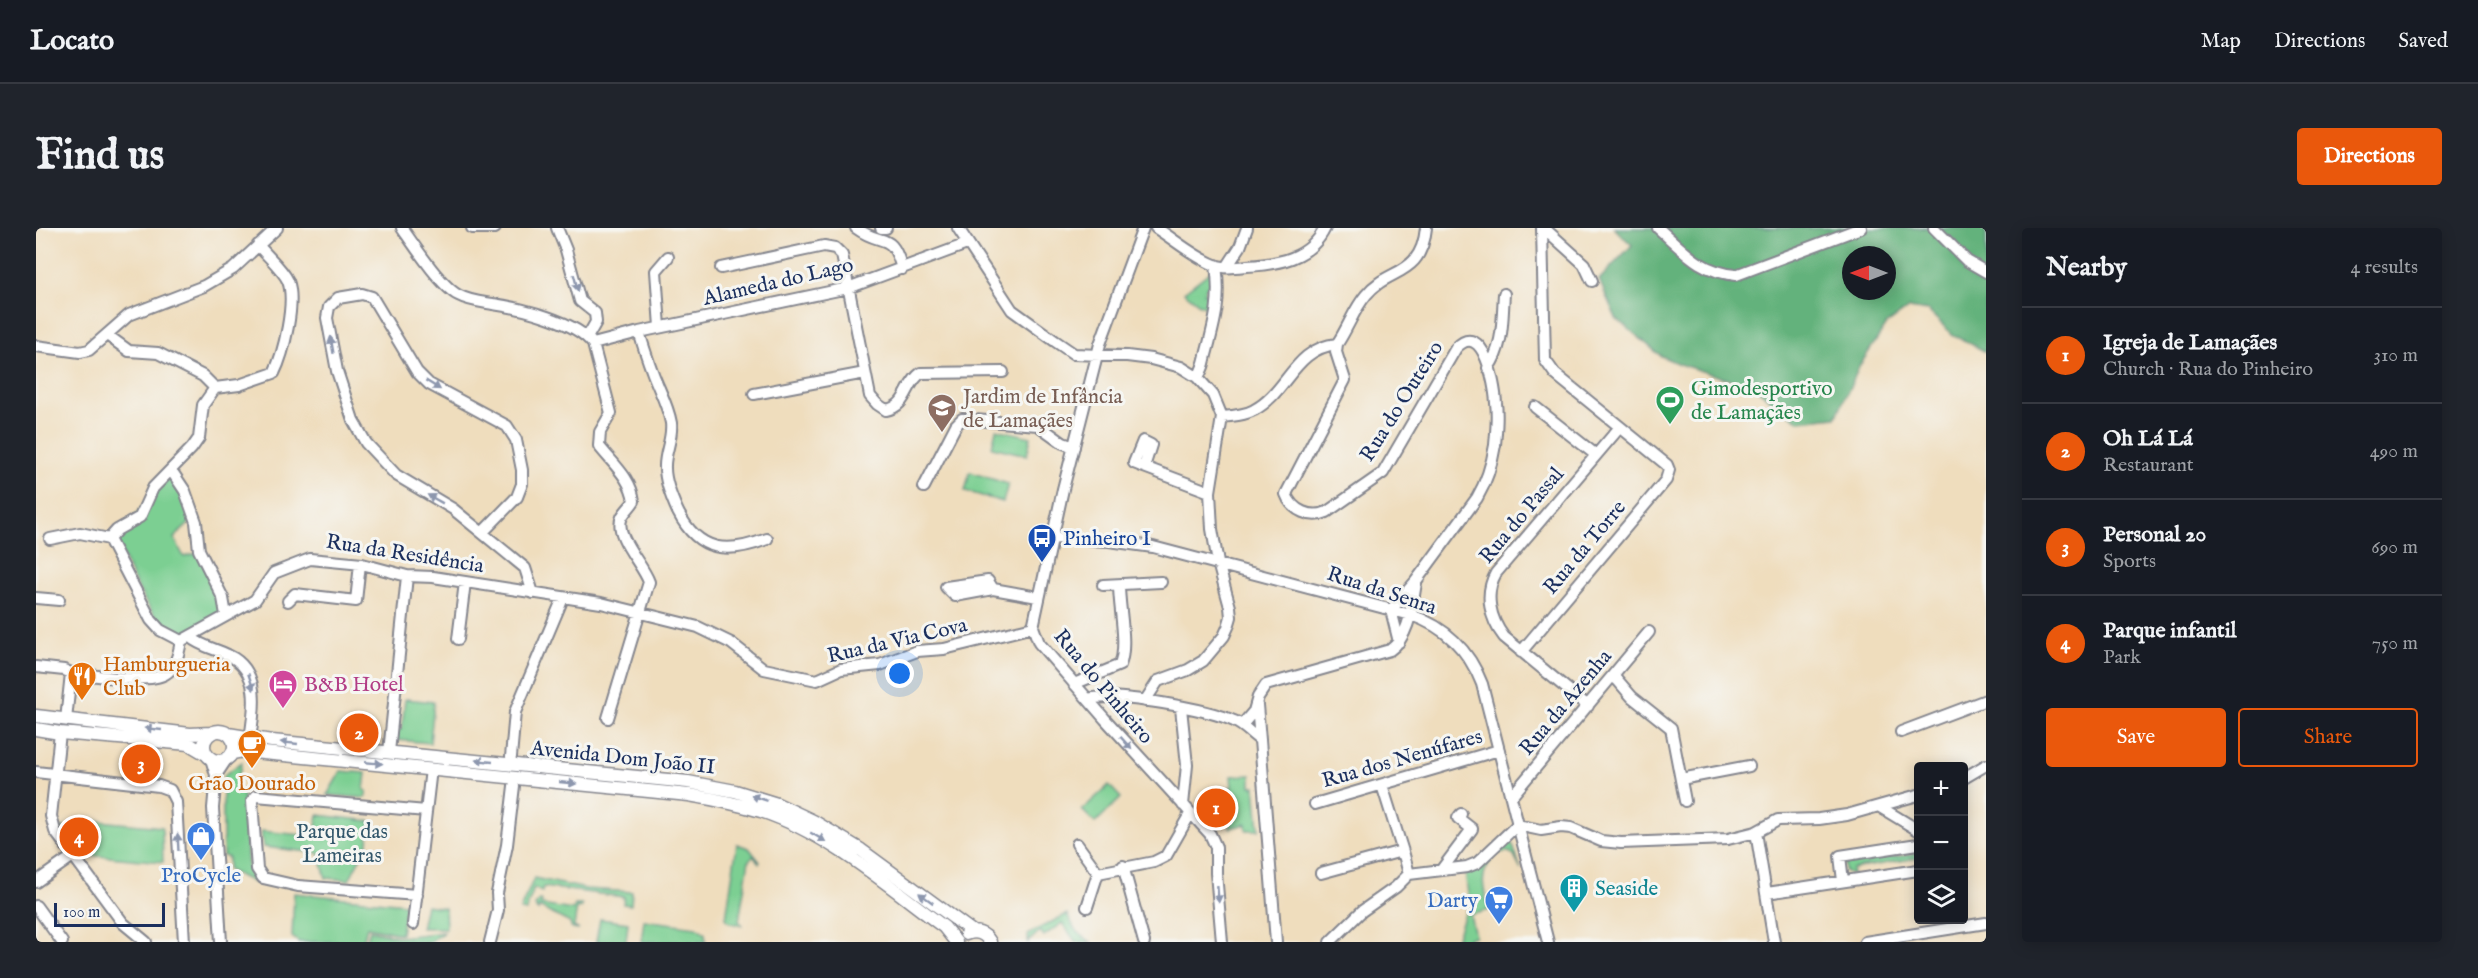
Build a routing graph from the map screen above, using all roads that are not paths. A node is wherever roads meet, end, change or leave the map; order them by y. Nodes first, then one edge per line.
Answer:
1 (277, 228) edge
2 (402, 228) edge
3 (472, 228) edge
4 (495, 228) edge
5 (557, 228) edge
6 (855, 228) edge
7 (881, 228) edge
8 (886, 228) edge
9 (958, 228) edge
10 (1143, 228) edge
11 (1156, 228) edge
12 (1247, 228) edge
13 (1325, 228) edge
14 (1426, 228) edge
15 (1543, 228) edge
16 (1658, 228) edge
17 (1861, 228) edge
18 (1934, 228) edge
19 (967, 244) junction
20 (258, 245) junction
21 (668, 258) dead end
22 (1221, 266) junction
23 (721, 268) dead end
24 (903, 269) junction
25 (1986, 272) edge
26 (1592, 281) dead end
27 (848, 288) junction
28 (1504, 294) dead end
29 (660, 327) junction
30 (639, 332) junction
31 (107, 335) junction
32 (590, 340) junction
33 (1337, 344) junction
34 (36, 346) edge
35 (1097, 355) junction
36 (1488, 368) junction
37 (1003, 372) dead end
38 (865, 373) junction
39 (1198, 377) junction
40 (215, 388) junction
41 (754, 394) dead end
42 (1535, 407) dead end
43 (1222, 417) junction
44 (1620, 427) junction
45 (1074, 447) junction
46 (1596, 455) junction
47 (1144, 467) dead end
48 (171, 470) junction
49 (924, 487) dead end
50 (1210, 492) junction
51 (483, 532) junction
52 (1052, 538) junction
53 (50, 539) dead end
54 (109, 539) junction
55 (767, 539) dead end
56 (1218, 563) junction
57 (360, 564) junction
58 (406, 576) junction
59 (526, 577) junction
60 (1416, 581) junction
61 (465, 582) junction
62 (1161, 582) dead end
63 (1103, 585) dead end
64 (1119, 585) junction
65 (993, 589) dead end
66 (514, 590) junction
67 (533, 593) junction
68 (1038, 597) junction
69 (36, 598) edge
70 (563, 598) junction
71 (59, 600) dead end
72 (288, 601) dead end
73 (1391, 610) junction
74 (641, 612) junction
75 (226, 615) junction
76 (1411, 615) junction
77 (1033, 627) junction
78 (1649, 632) dead end
79 (186, 639) junction
80 (458, 639) dead end
81 (1399, 642) junction
82 (1521, 652) junction
83 (36, 667) edge
84 (71, 673) junction
85 (1614, 676) junction
86 (1074, 684) junction
87 (1088, 699) junction
88 (1986, 700) edge
89 (1145, 701) junction
90 (1257, 704) junction
91 (1588, 706) junction
92 (1181, 708) junction
93 (36, 716) edge
94 (608, 718) dead end
95 (66, 720) junction
96 (1242, 725) junction
97 (36, 729) edge
98 (1901, 732) dead end
99 (60, 733) junction
100 (211, 733) junction
101 (228, 734) junction
102 (250, 738) junction
103 (1260, 740) junction
104 (1500, 750) junction
105 (389, 752) junction
106 (208, 756) junction
107 (229, 756) junction
108 (511, 757) dead end
109 (1986, 765) edge
110 (1749, 766) dead end
111 (431, 769) junction
112 (36, 772) edge
113 (55, 774) junction
114 (216, 775) junction
115 (1968, 776) edge
116 (1682, 778) junction
117 (1382, 785) junction
118 (514, 786) dead end
119 (1914, 796) edge
120 (1511, 797) junction
121 (1685, 801) dead end
122 (1315, 804) dead end
123 (1880, 807) junction
124 (1186, 810) junction
125 (426, 811) junction
126 (1461, 814) dead end
127 (1517, 825) junction
128 (1914, 828) edge
129 (1756, 832) junction
130 (1077, 844) dead end
131 (1914, 845) edge
132 (1404, 855) junction
133 (73, 856) junction
134 (1123, 866) junction
135 (1442, 869) junction
136 (1914, 871) edge
137 (1098, 873) junction
138 (1321, 873) dead end
139 (1409, 874) junction
140 (1843, 881) junction
141 (36, 882) edge
142 (1767, 892) junction
143 (417, 895) junction
144 (36, 906) edge
145 (1087, 908) dead end
146 (1986, 923) edge
147 (413, 924) dead end
148 (973, 932) junction
149 (62, 942) edge
150 (144, 942) edge
151 (184, 942) edge
152 (220, 942) edge
153 (490, 942) edge
154 (957, 942) edge
155 (990, 942) edge
156 (1144, 942) edge
157 (1222, 942) edge
158 (1276, 942) edge
159 (1330, 942) edge
160 (1548, 942) edge
161 (1774, 942) edge
162 (1865, 942) edge

1 - 20 street
2 - 32 street
3 - 4 street
5 -> 32 street
6 - 24 street
7 - 8 street
9 - 19 street
10 - 35 street, Rua do Pinheiro
11 - 22 street
12 - 22 street
13 - 22 street
14 - 33 street
15 - 26 street
15 - 44 street
16 - 17 street
18 - 25 street
19 - 24 street, Alameda do Lago
19 - 35 street
20 - 31 street
20 - 40 street
21 - 29 street
22 - 39 street
23 - 27 street
24 - 27 street, Alameda do Lago
27 - 29 street, Alameda do Lago
27 - 38 street
28 - 36 street
29 - 30 street, Alameda do Lago
30 - 32 street, Alameda do Lago
30 - 55 street
31 - 34 street
31 - 40 street
32 - 74 street
33 - 36 street, Rua do Outeiro
33 - 43 street
35 - 39 street
35 - 45 street, Rua do Pinheiro
36 - 60 street, Rua do Outeiro
37 - 38 street
38 - 41 street
39 - 43 street
40 - 48 street
42 - 46 street
43 - 50 street
44 - 46 street, Rua do Passal
44 - 82 street, Rua da Torre
45 - 49 street
45 - 52 street, Rua do Pinheiro
46 - 82 street, Rua do Passal
47 - 50 street
48 - 54 street
48 - 75 street
50 - 56 street
51 -> 51 street
51 - 59 street
52 - 56 street, Rua da Senra
52 - 68 street, Rua do Pinheiro
53 - 54 street
54 - 79 street
56 - 73 street, Rua da Senra
56 - 89 street
57 - 58 street, Rua da Residência
57 - 72 street
57 - 75 street, Rua da Residência
58 - 61 street, Rua da Residência
58 - 105 street
59 - 66 street
59 - 67 street
60 - 73 street, Rua do Outeiro
60 - 76 street, Rua do Outeiro
61 - 66 street, Rua da Residência
61 - 80 street
62 - 64 street
63 - 64 street
64 - 86 street
65 - 68 street
66 - 67 street, Rua da Residência
67 - 70 street, Rua da Residência
68 - 77 street, Rua do Pinheiro
69 - 71 street
70 - 74 street, Rua da Via Cova
70 - 108 street
73 - 76 street, Rua da Senra
73 - 81 street
74 - 77 street, Rua da Via Cova
74 - 94 street
75 - 79 street, Rua da Residência
76 - 81 street, Rua do Outeiro
76 - 104 street, Rua da Senra
77 - 86 street, Rua do Pinheiro
78 - 85 street, Rua da Azenha
79 - 84 street
79 -> 102 street
81 - 90 street
82 - 91 street, Rua do Passal
83 - 84 street
84 - 95 street
85 - 91 street, Rua da Azenha
85 - 116 street
86 - 87 street, Rua do Pinheiro
87 - 89 street
87 -> 124 street, Rua do Pinheiro
88 - 98 street
89 - 92 street
90 - 96 street
90 - 103 street
91 - 120 street, Rua da Azenha
92 - 96 street
92 - 124 street
93 - 95 main road, Avenida Dom João II
100 -> 95 main road, Avenida Dom João II
96 - 103 street
97 - 99 main road, Avenida Dom João II
99 - 106 main road, Avenida Dom João II
99 - 113 street
100 - 101 main road, Avenida Dom João II
100 - 106 main road
101 - 102 main road, Avenida Dom João II
101 - 107 main road
105 -> 102 main road, Avenida Dom João II
103 - 158 street
104 - 117 street, Rua dos Nenúfares
104 - 120 street, Rua da Senra
148 -> 105 main road, Avenida Dom João II
106 - 107 main road, Avenida Dom João II
106 - 114 street
107 -> 111 main road, Avenida Dom João II
107 - 114 street
109 - 115 street
110 - 116 street
111 - 125 street
111 -> 154 main road, Avenida Dom João II
112 - 113 street
113 - 133 street
151 -> 113 street
114 - 152 street
116 - 121 street
117 - 122 street, Rua dos Nenúfares
117 - 132 street
118 - 153 street
119 - 123 street
120 - 127 street, Rua da Senra
123 - 128 street
123 - 129 street
124 - 134 street
124 -> 157 street, Rua do Pinheiro
125 - 143 street
125 - 143 street
126 - 135 street
127 - 129 street
127 - 135 street
127 - 160 street, Rua da Senra
129 - 142 street
130 - 137 street
131 - 140 street
132 - 138 street
132 - 139 street
133 - 141 street
133 - 150 street
134 - 137 street
134 - 156 street
135 - 139 street
136 - 140 street
137 - 145 street
139 - 159 street
140 - 142 street
142 - 161 street
143 - 147 street
144 - 149 street
146 - 162 street
148 - 154 main road, Avenida Dom João II
148 - 155 main road, Avenida Dom João II

